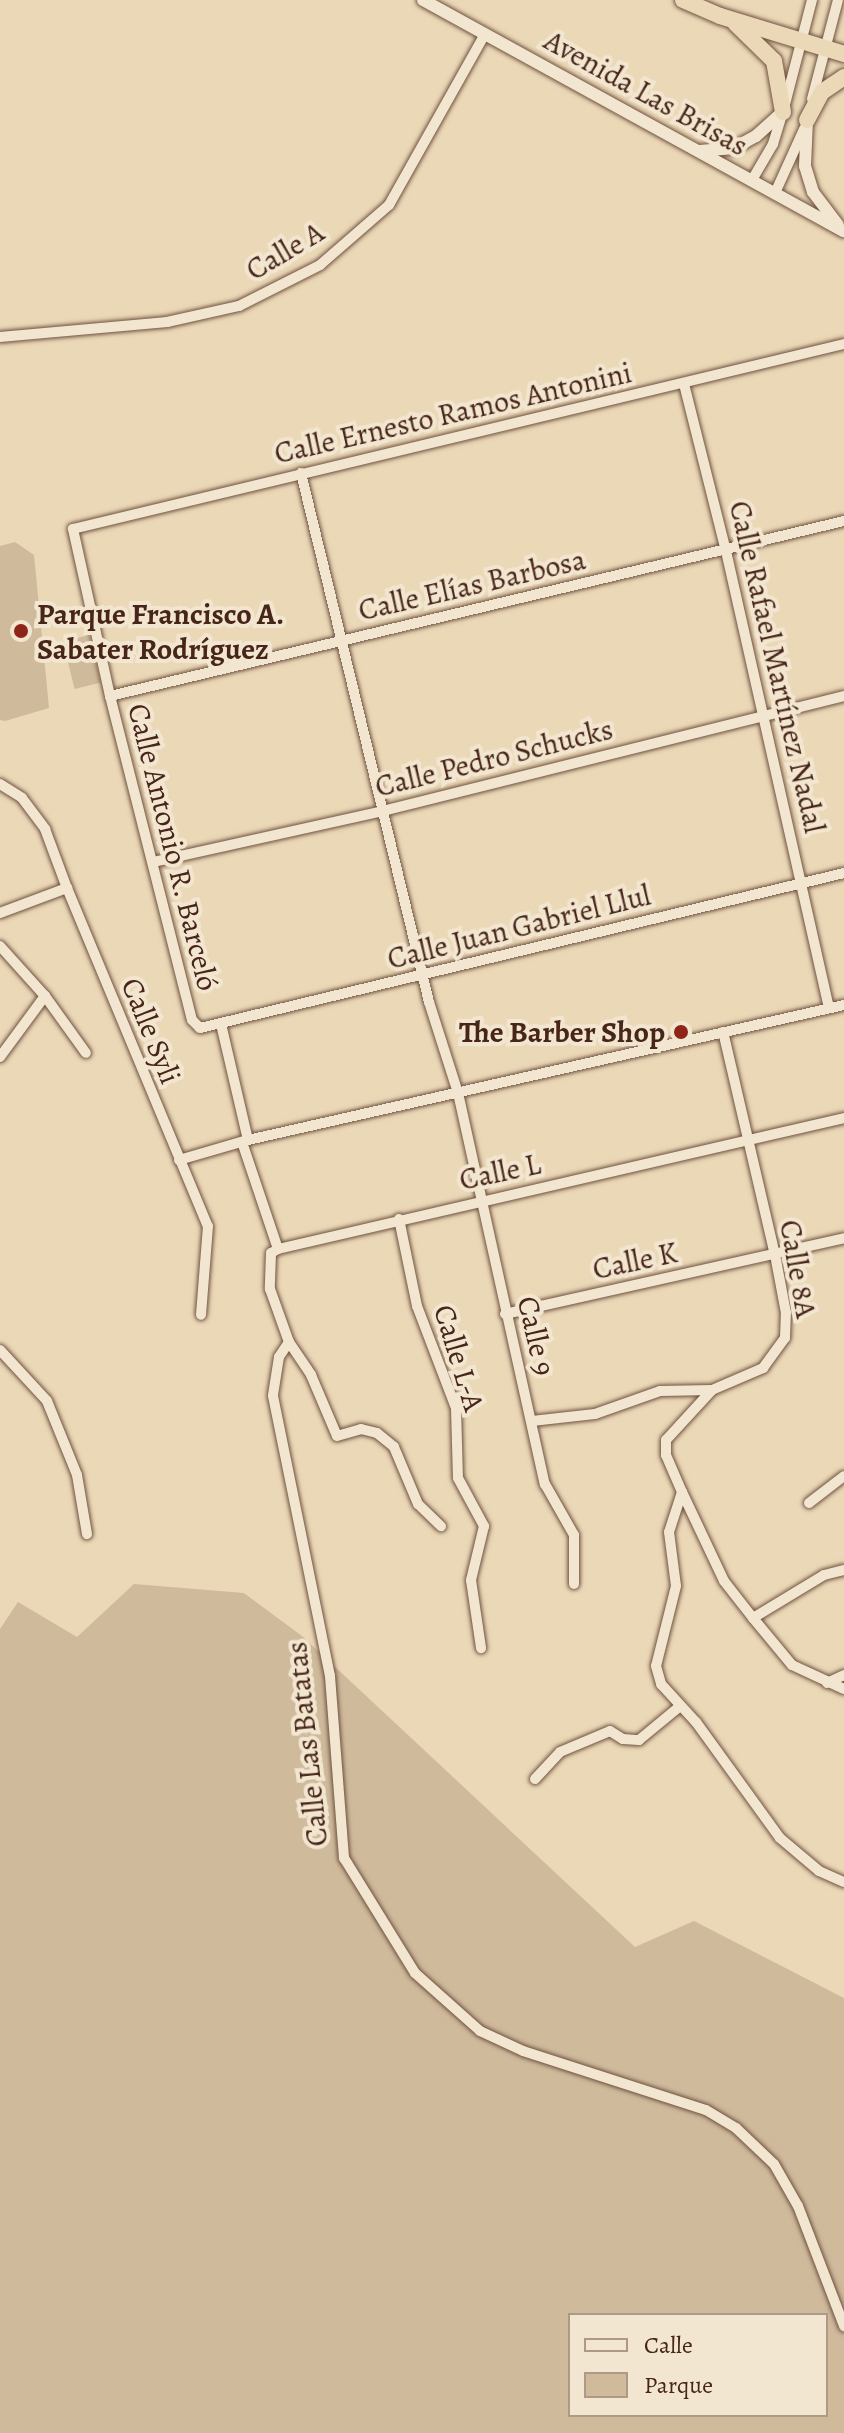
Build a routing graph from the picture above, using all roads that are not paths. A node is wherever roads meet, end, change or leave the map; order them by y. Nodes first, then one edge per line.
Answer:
1 (423, 0) edge
2 (683, 0) edge
3 (812, 0) edge
4 (838, 0) edge
5 (731, 19) junction
6 (485, 34) junction
7 (802, 42) junction
8 (825, 50) junction
9 (844, 54) edge
10 (844, 77) edge
11 (783, 112) junction
12 (807, 120) junction
13 (700, 151) junction
14 (752, 180) junction
15 (775, 193) junction
16 (843, 231) edge
17 (0, 337) edge
18 (844, 344) edge
19 (684, 384) junction
20 (301, 473) junction
21 (844, 521) edge
22 (73, 529) joint
23 (726, 551) junction
24 (342, 639) junction
25 (110, 696) junction
26 (844, 696) edge
27 (763, 715) junction
28 (0, 784) edge
29 (383, 811) junction
30 (153, 862) junction
31 (844, 873) edge
32 (803, 883) junction
33 (67, 888) junction
34 (0, 913) edge
35 (0, 946) edge
36 (425, 975) junction
37 (45, 996) junction
38 (844, 1005) edge
39 (829, 1008) junction
40 (221, 1024) junction
41 (206, 1027) joint
42 (723, 1032) junction
43 (86, 1053) dead end
44 (0, 1057) edge
45 (458, 1093) junction
46 (844, 1118) edge
47 (245, 1141) junction
48 (746, 1142) junction
49 (179, 1160) junction
50 (484, 1200) junction
51 (399, 1219) junction
52 (844, 1238) edge
53 (278, 1249) junction
54 (775, 1255) junction
55 (505, 1314) junction
56 (201, 1315) dead end
57 (289, 1342) junction
58 (0, 1350) edge
59 (712, 1390) junction
60 (532, 1421) junction
61 (844, 1476) edge
62 (682, 1492) junction
63 (809, 1503) dead end
64 (441, 1526) dead end
65 (87, 1534) dead end
66 (844, 1570) edge
67 (574, 1584) dead end
68 (753, 1618) junction
69 (481, 1648) dead end
70 (844, 1675) edge
71 (827, 1683) junction
72 (844, 1689) edge
73 (679, 1707) junction
74 (535, 1779) dead end
75 (844, 1882) edge
76 (844, 2326) edge

1 - 6 street, Avenida Las Brisas
2 - 5 highway
3 - 7 street
4 - 8 street
5 - 7 highway
5 - 11 highway
6 - 13 street, Avenida Las Brisas
6 - 17 street, Calle A
7 - 8 highway
7 - 11 street
8 - 9 highway
8 - 12 street
10 - 12 highway
11 - 13 street
11 - 14 street
12 - 15 street
12 - 16 street
13 - 14 street, Avenida Las Brisas
14 - 15 street, Avenida Las Brisas
15 - 16 street, Avenida Las Brisas
18 - 19 street, Calle Ernesto Ramos Antonini
19 - 20 street, Calle Ernesto Ramos Antonini
19 - 23 street, Calle Rafael Martínez Nadal
20 - 22 street, Calle Ernesto Ramos Antonini
20 - 24 street, Calle 9
21 - 23 street, Calle Elías Barbosa
22 - 25 street, Calle Antonio R. Barceló
23 - 24 street, Calle Elías Barbosa
23 - 27 street, Calle Rafael Martínez Nadal
24 - 25 street, Calle Elías Barbosa
24 - 29 street, Calle 9
25 - 30 street, Calle Antonio R. Barceló
26 - 27 street, Calle Pedro Schucks
27 - 29 street, Calle Pedro Schucks
27 - 32 street, Calle Rafael Martínez Nadal
28 - 33 street, Calle Syli
29 - 30 street, Calle Pedro Schucks
29 - 36 street, Calle 9
30 - 41 street, Calle Antonio R. Barceló
31 - 32 street, Calle Juan Gabriel Llul
32 - 36 street, Calle Juan Gabriel Llul
32 - 39 street, Calle Rafael Martínez Nadal
33 - 34 street
33 - 49 street, Calle Syli
35 - 37 street
36 - 40 street, Calle Juan Gabriel Llul
36 - 45 street, Calle 9
37 - 43 street
37 - 44 street
38 - 39 street
39 - 42 street
40 - 41 street, Calle Juan Gabriel Llul
40 - 47 street
42 - 45 street
42 - 48 street, Calle 8A
45 - 47 street
45 - 50 street, Calle 9
46 - 48 street, Calle L
47 - 49 street
47 - 53 street
48 - 50 street, Calle L
48 - 54 street, Calle 8A
49 - 56 street, Calle Syli
50 - 51 street, Calle L
50 - 55 street, Calle 9
51 - 53 street, Calle L
51 - 69 street, Calle L-A
52 - 54 street, Calle K
53 - 57 street
54 - 55 street, Calle K
54 - 59 street, Calle 8A
55 - 60 street, Calle 9
57 - 64 street
57 - 76 street, Calle Las Batatas
58 - 65 street
59 - 60 street, Calle 8A
59 - 62 street
60 - 67 street, Calle 9
61 - 63 street
62 - 68 street
62 - 73 street
66 - 68 street
68 - 71 street
70 - 71 street
71 - 72 street
73 - 74 street
73 - 75 street

